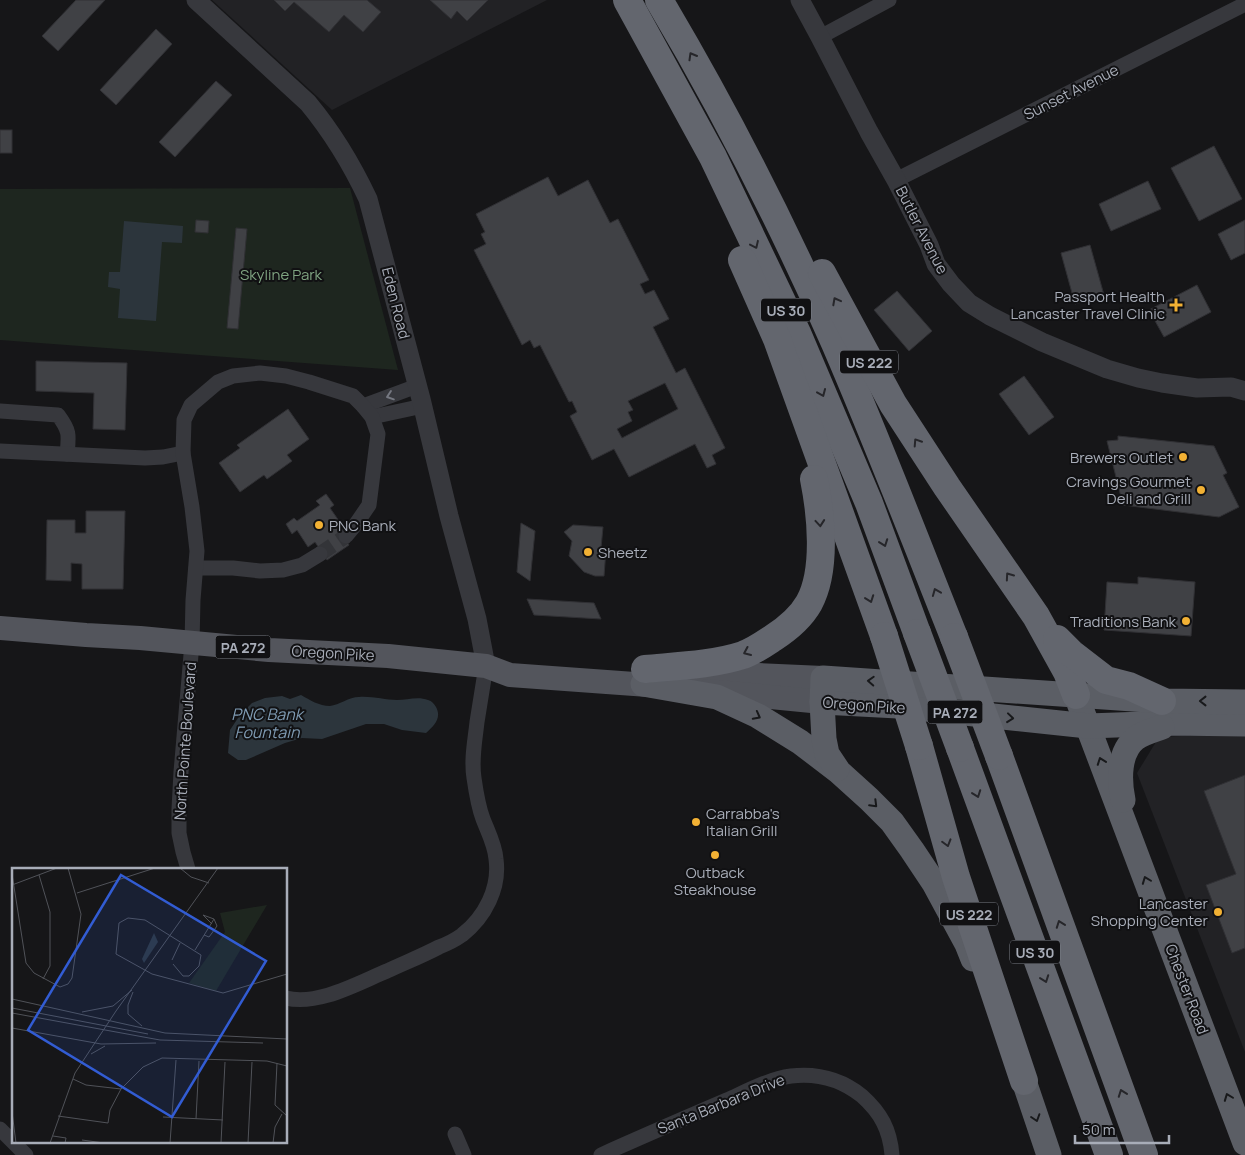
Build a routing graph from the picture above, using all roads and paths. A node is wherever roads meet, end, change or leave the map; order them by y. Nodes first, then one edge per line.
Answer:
1 (196, 0) edge
2 (610, 0) edge
3 (627, 0) edge
4 (659, 0) edge
5 (800, 0) edge
6 (889, 0) edge
7 (1245, 4) edge
8 (820, 37) junction
9 (716, 99) junction
10 (896, 180) junction
11 (777, 339) junction
12 (417, 386) junction
13 (1245, 391) edge
14 (422, 406) junction
15 (0, 411) edge
16 (368, 412) junction
17 (0, 451) edge
18 (183, 453) junction
19 (67, 454) junction
20 (346, 536) tunnel mouth
21 (320, 554) tunnel mouth
22 (196, 568) junction
23 (1036, 616) junction
24 (0, 628) edge
25 (192, 643) junction
26 (486, 666) junction
27 (644, 677) junction
28 (823, 690) junction
29 (1076, 695) junction
30 (1245, 702) edge
31 (1167, 712) junction
32 (1245, 724) edge
33 (1088, 726) junction
34 (838, 771) junction
35 (1136, 856) junction
36 (188, 868) edge
37 (288, 998) edge
38 (1024, 1081) junction
39 (0, 1129) edge
40 (454, 1134) dead end
41 (12, 1141) edge
42 (13, 1142) edge
43 (1245, 1143) edge
44 (26, 1155) edge
45 (464, 1155) edge
46 (602, 1155) edge
47 (892, 1155) edge
48 (1049, 1155) edge
49 (1109, 1155) edge
50 (1144, 1155) edge

1 - 12 street, Eden Road
2 - 11 highway, US 222
3 -> 49 highway, US 30, bridge
9 -> 4 highway, US 30
5 - 8 street, Butler Avenue
6 - 8 street
7 - 10 street, Sunset Avenue
8 - 10 street, Butler Avenue
23 -> 9 highway, US 222
50 -> 9 highway, US 30, bridge
10 - 13 street, Butler Avenue
11 -> 27 highway
11 -> 38 highway, US 222, bridge
12 - 14 street, Eden Road
12 -> 16 street
14 - 16 street
14 - 26 street, Eden Road
15 - 19 street
16 - 18 street, North Pointe Boulevard
16 - 20 street
17 - 19 street
18 - 19 street
18 - 22 street, North Pointe Boulevard
21 - 22 street
22 - 25 street, North Pointe Boulevard
23 - 29 highway
23 - 31 highway, US 222
24 - 25 main road, Oregon Pike / PA 272
25 - 26 main road, Oregon Pike / PA 272
25 - 36 street, North Pointe Boulevard
26 - 27 main road, Oregon Pike / PA 272
26 - 37 street
27 - 28 main road, Oregon Pike / PA 272
27 -> 34 highway
29 -> 28 highway, Oregon Pike / PA 272
28 -> 33 highway, Oregon Pike / PA 272
28 - 34 highway
29 - 31 highway, Oregon Pike / PA 272
29 - 33 highway, Chester Road
30 -> 31 highway, Oregon Pike / US 222
31 - 32 highway, Oregon Pike / US 222
31 - 33 highway, Oregon Pike / PA 272
31 - 35 highway
35 -> 33 highway, Chester Road
34 -> 38 highway
43 -> 35 highway, Chester Road
38 -> 48 highway, US 222
39 - 41 street
40 - 45 street
42 - 44 street
46 - 47 street, Santa Barbara Drive

